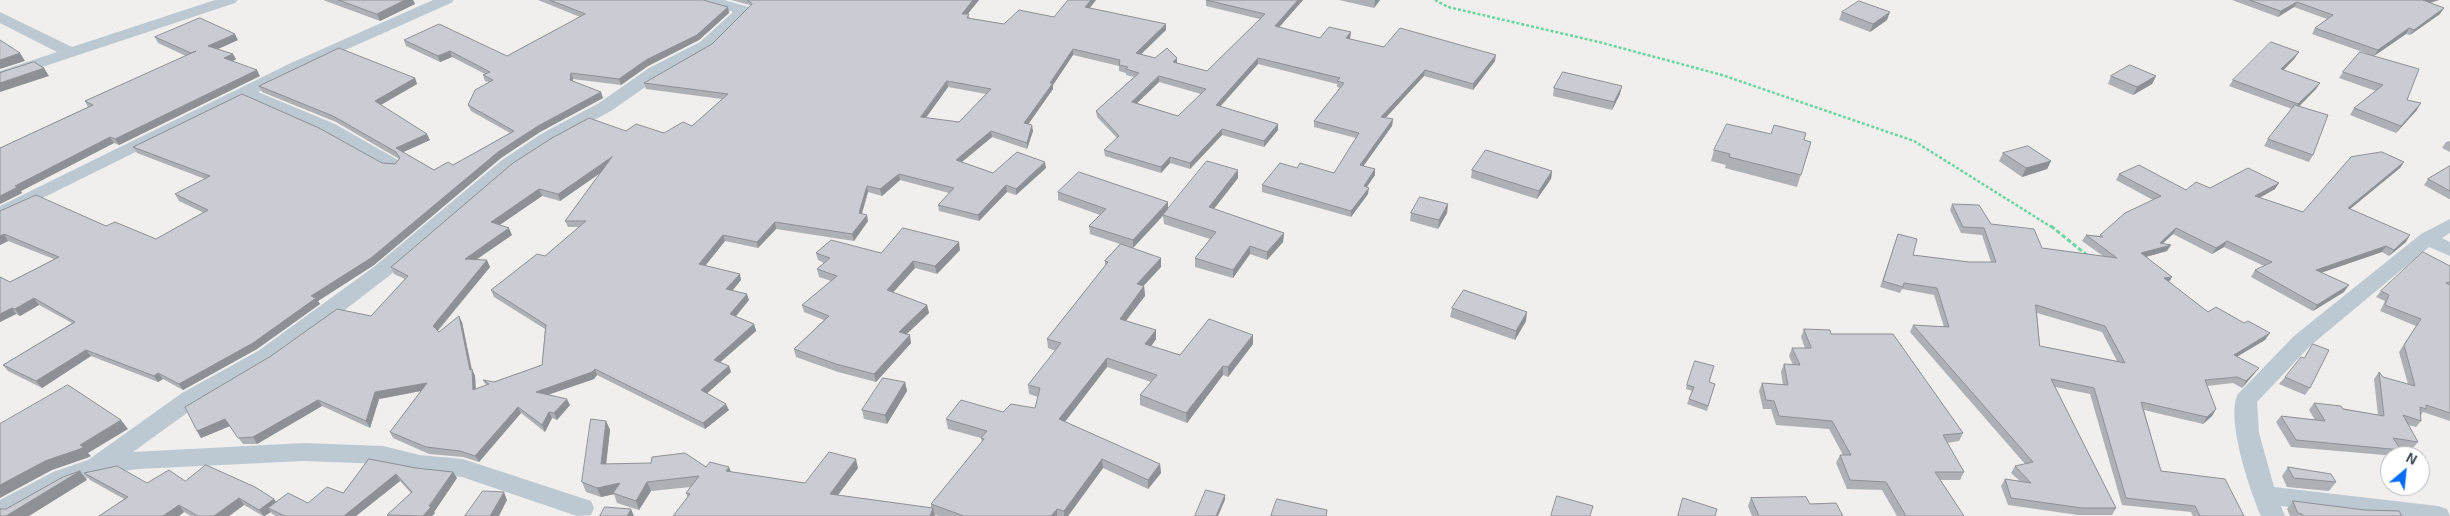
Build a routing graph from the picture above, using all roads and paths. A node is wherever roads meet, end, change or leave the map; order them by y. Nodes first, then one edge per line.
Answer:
1 (230, 0) edge
2 (446, 0) edge
3 (707, 0) edge
4 (1435, 0) edge
5 (0, 17) edge
6 (72, 53) junction
7 (0, 76) edge
8 (244, 92) junction
9 (392, 164) edge
10 (0, 213) edge
11 (2450, 225) edge
12 (2428, 238) junction
13 (2450, 250) edge
14 (2095, 262) edge
15 (96, 466) junction
16 (2268, 506) edge
17 (582, 508) dead end
18 (0, 512) edge
19 (2438, 516) edge

1 - 6 street
2 - 8 street
3 - 15 street
4 - 14 path
5 - 6 street
6 - 7 street
8 - 9 street
8 - 10 street
11 - 12 street
12 - 13 street
12 - 16 street
15 - 17 street
15 - 18 street
16 - 19 street

